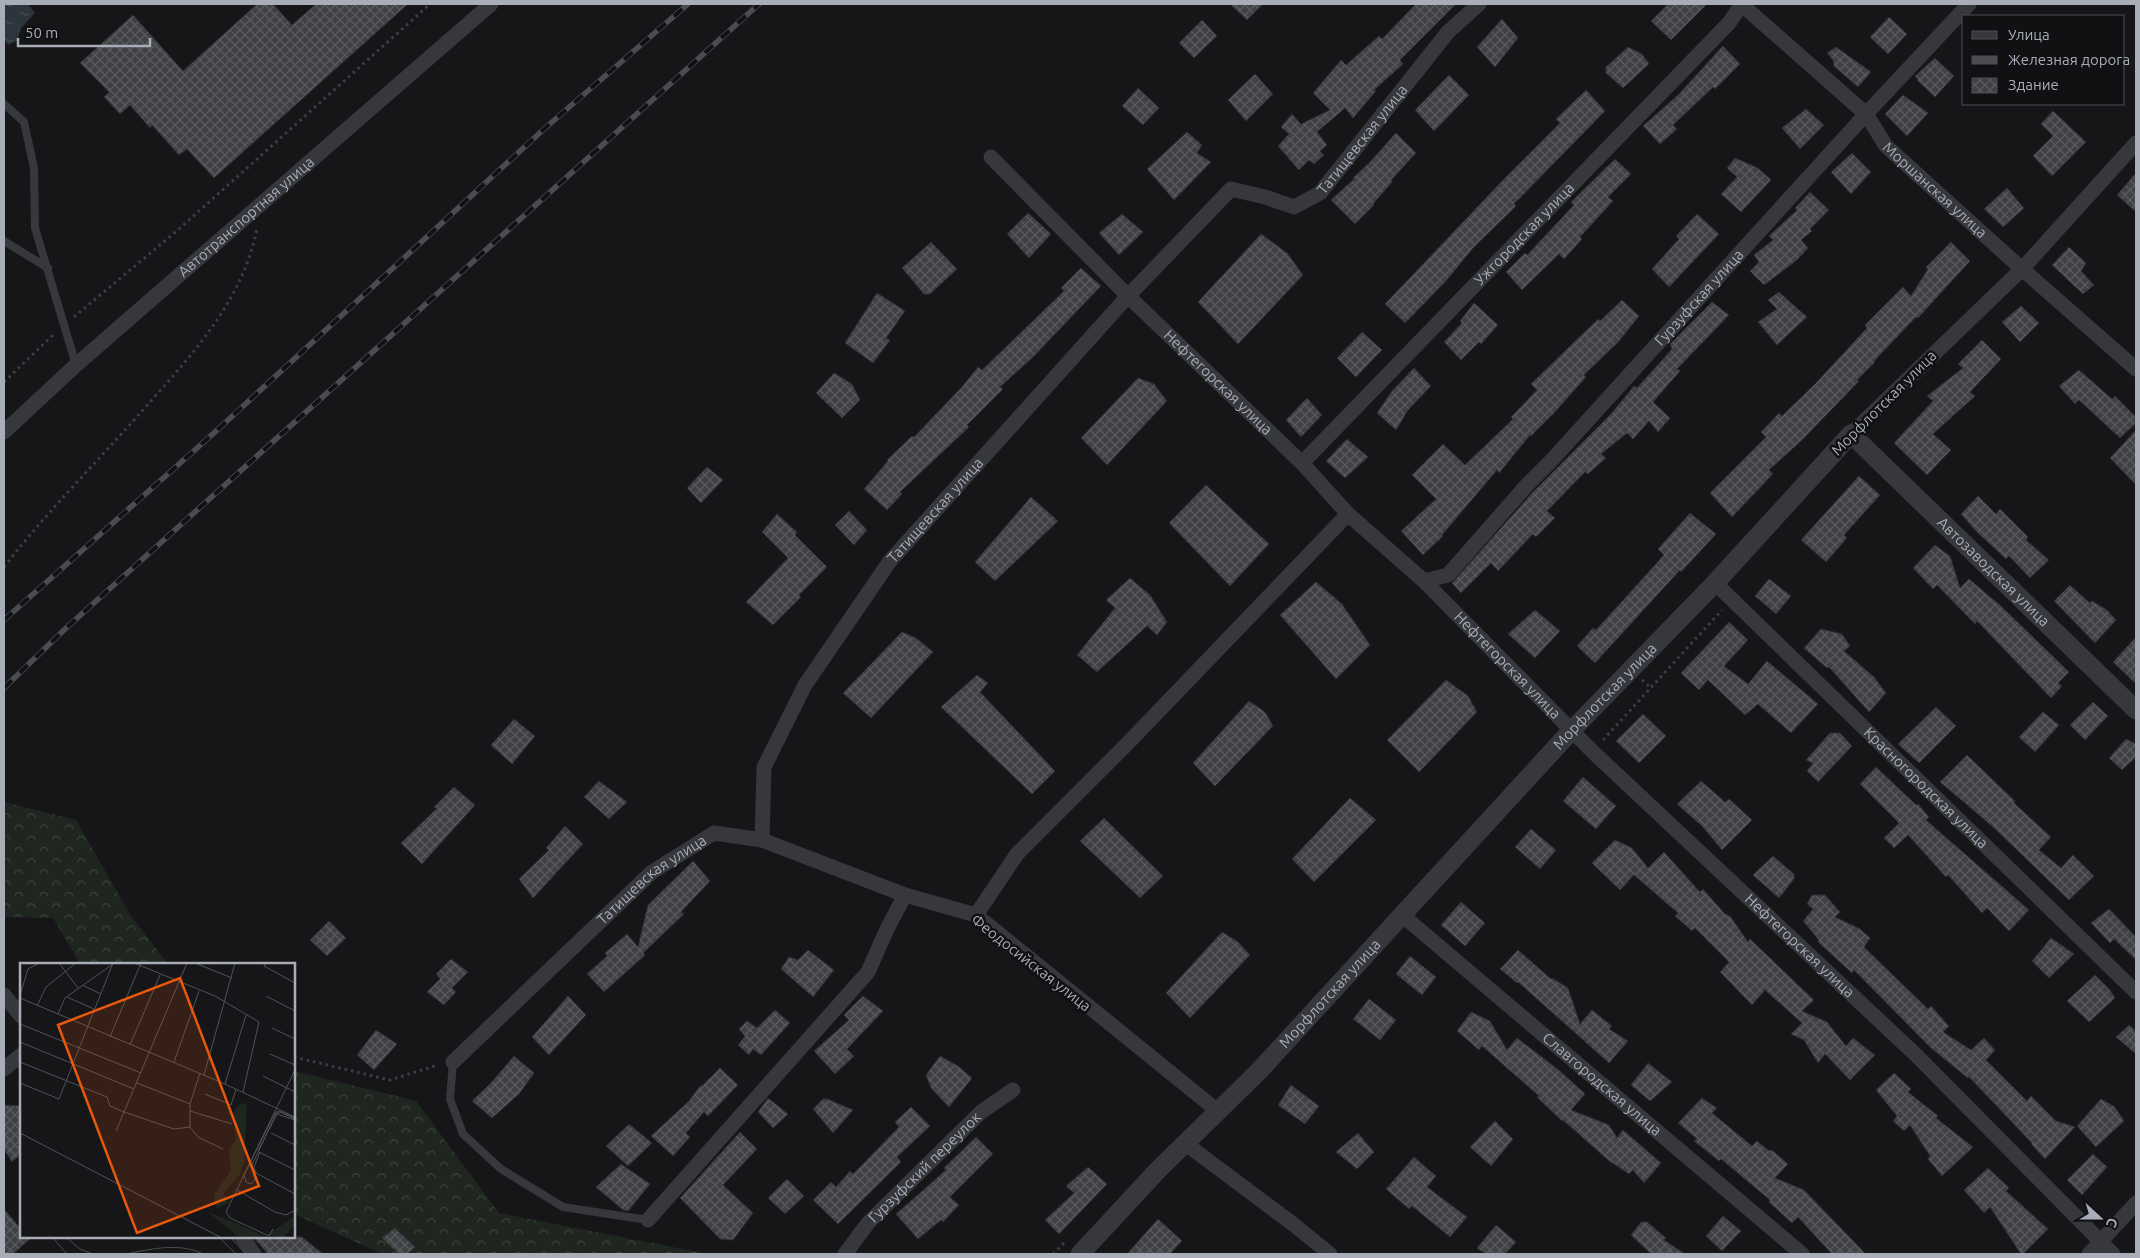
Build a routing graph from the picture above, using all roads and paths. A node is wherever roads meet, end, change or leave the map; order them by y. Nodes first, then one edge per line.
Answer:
1 (430, 4) edge
2 (492, 4) edge
3 (1479, 4) edge
4 (1741, 4) edge
5 (1969, 4) edge
6 (4, 104) edge
7 (1866, 114) junction
8 (2136, 143) edge
9 (991, 157) dead end
10 (262, 203) junction
11 (4, 240) edge
12 (48, 268) junction
13 (2022, 269) junction
14 (1128, 296) junction
15 (64, 325) junction
16 (76, 365) junction
17 (2136, 369) edge
18 (4, 382) edge
19 (4, 432) edge
20 (1851, 434) junction
21 (1302, 463) junction
22 (1348, 514) junction
23 (4, 567) edge
24 (1424, 581) junction
25 (1715, 583) junction
26 (1732, 600) junction
27 (2136, 710) edge
28 (1572, 731) junction
29 (1593, 752) junction
30 (762, 840) junction
31 (906, 895) junction
32 (976, 915) junction
33 (1402, 915) junction
34 (2136, 992) edge
35 (4, 995) edge
36 (20, 1015) edge
37 (20, 1056) edge
38 (295, 1056) edge
39 (453, 1062) junction
40 (4, 1070) edge
41 (1013, 1090) dead end
42 (1219, 1112) junction
43 (1186, 1144) junction
44 (2136, 1203) edge
45 (648, 1220) joint
46 (243, 1238) edge
47 (2101, 1243) junction
48 (254, 1254) edge
49 (845, 1254) edge
50 (1080, 1254) edge
51 (1330, 1254) edge
52 (1802, 1254) edge
53 (2089, 1254) edge
54 (2113, 1254) edge

1 - 15 path
2 - 10 street, Автотранспортная улица
3 - 14 street, Татищевская улица
4 - 7 street, Моршанская улица
4 - 21 street, Ужгородская улица
5 - 7 street, Гурзуфская улица
6 - 12 lane
7 - 13 street, Моршанская улица
7 - 24 street, Гурзуфская улица
8 - 13 street, Морфлотская улица
9 - 14 street, Нефтегорская улица
10 - 16 street, Автотранспортная улица
10 - 23 path
11 - 12 lane
12 - 15 lane
13 - 17 street, Моршанская улица
13 - 20 street, Морфлотская улица
14 - 21 street, Нефтегорская улица
14 - 30 street, Татищевская улица
15 - 16 lane
15 - 18 path
16 - 19 street, Автотранспортная улица
20 - 25 street, Морфлотская улица
20 - 27 street, Автозаводская улица
21 - 22 street, Нефтегорская улица
22 - 24 street, Нефтегорская улица
22 - 32 street
24 - 28 street, Нефтегорская улица
25 - 26 street, Красногородская улица
25 - 28 street, Морфлотская улица
26 - 29 path
26 - 34 street, Красногородская улица
28 - 29 street, Нефтегорская улица
28 - 33 street, Морфлотская улица
29 - 47 street, Нефтегорская улица
30 - 31 street, Феодосийская улица
30 - 39 street, Татищевская улица
31 - 32 street, Феодосийская улица
31 - 45 street
32 - 42 street, Феодосийская улица
33 - 42 street, Морфлотская улица
33 - 52 street, Славгородская улица
35 - 36 street
37 - 40 street
38 - 39 path
39 - 45 lane
41 - 49 street, Гурзуфский переулок
42 - 43 street, Морфлотская улица
43 - 50 street, Морфлотская улица
43 - 51 street
44 - 47 street
46 - 48 street
47 - 53 street
47 - 54 street, Нефтегорская улица

